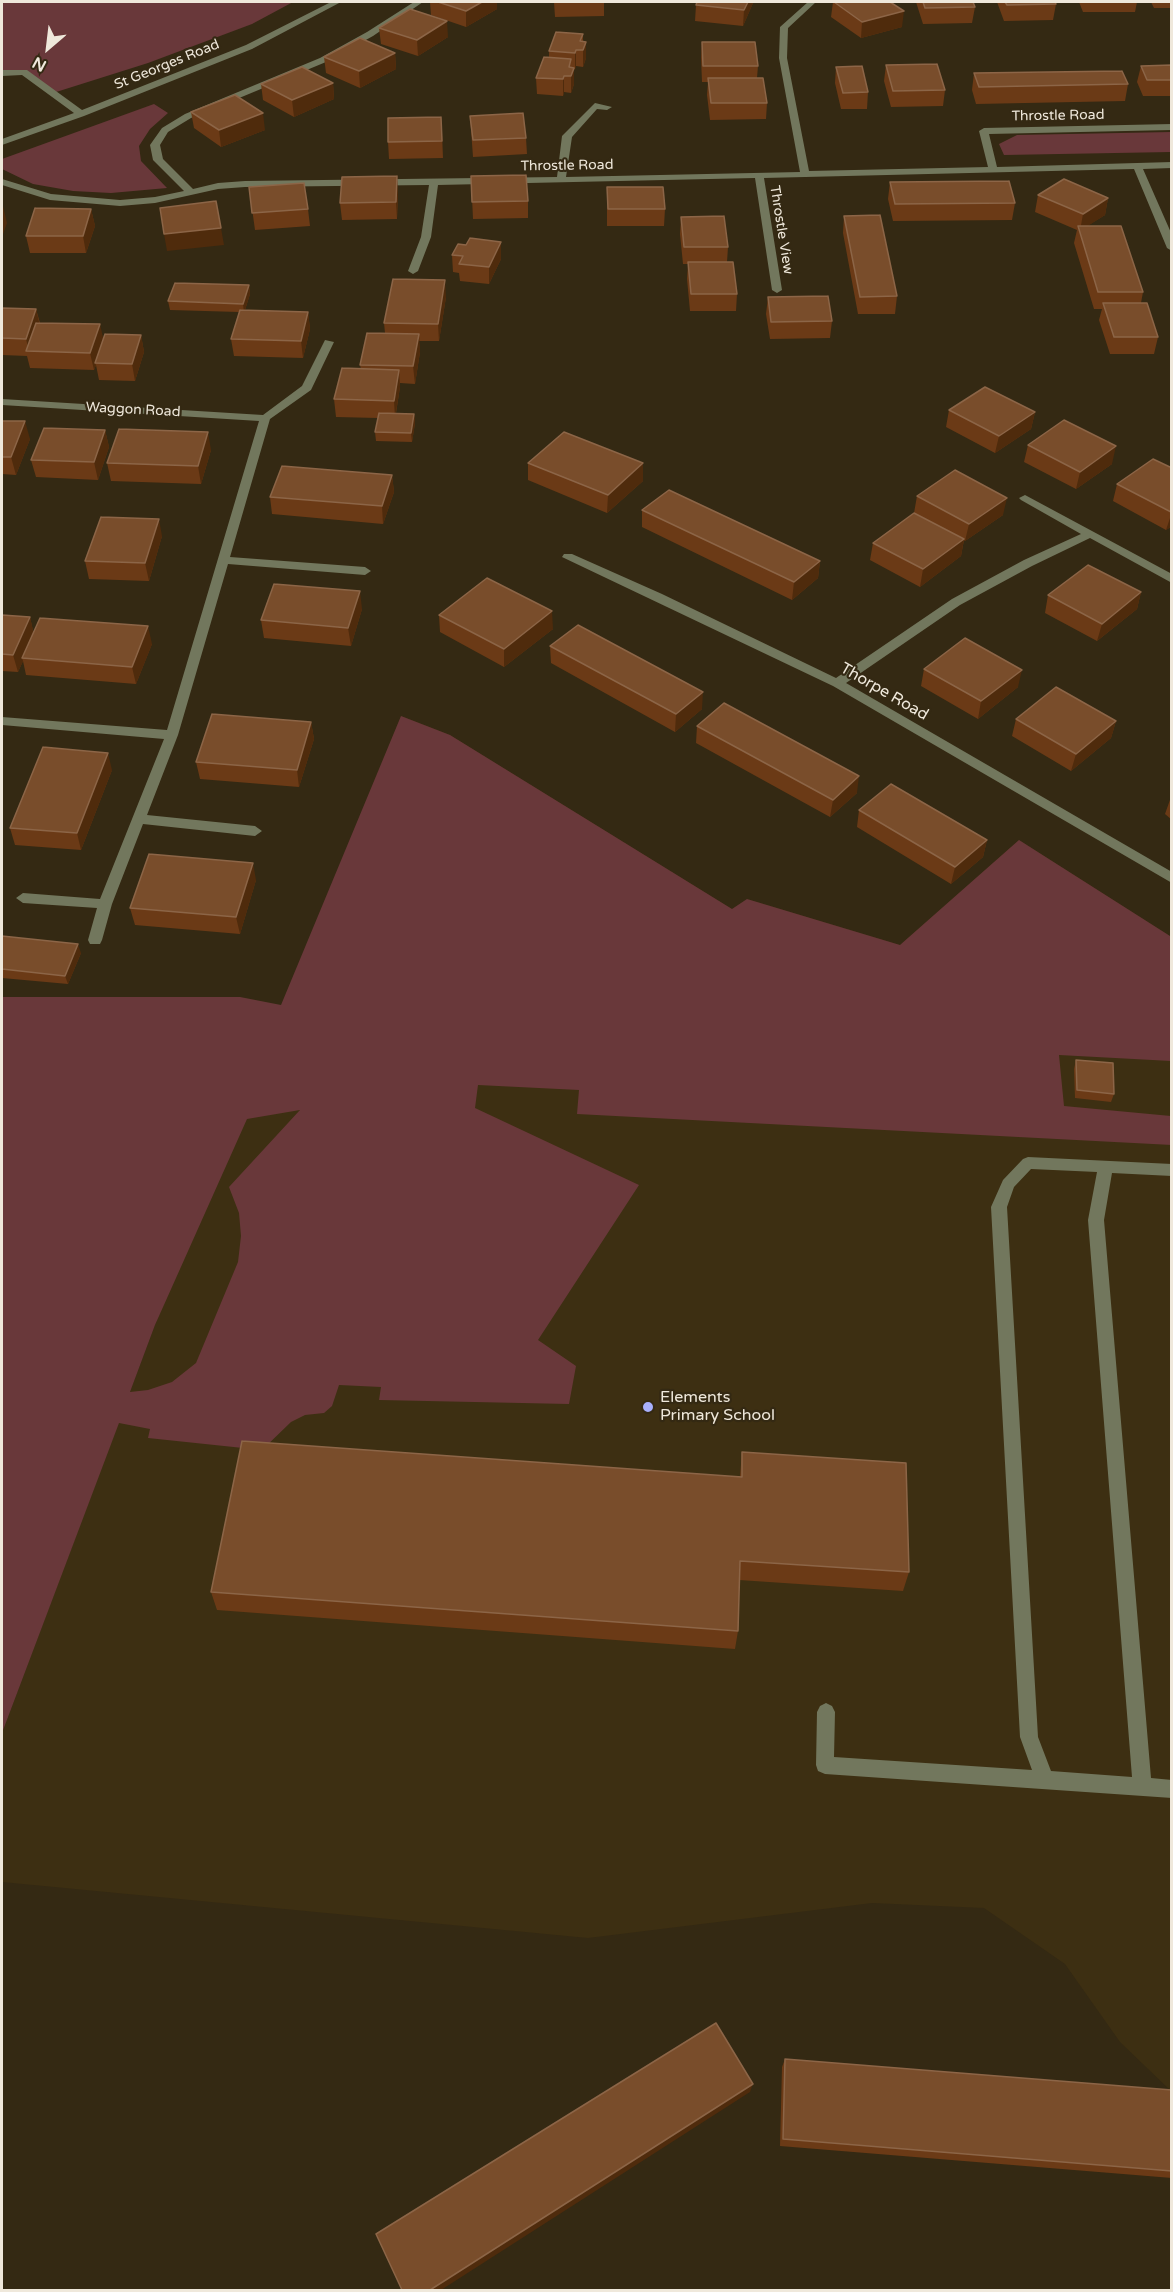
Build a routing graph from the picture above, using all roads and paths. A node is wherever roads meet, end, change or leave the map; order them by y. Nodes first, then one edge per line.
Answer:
1 (337, 2) edge
2 (419, 2) edge
3 (812, 2) edge
4 (2, 73) edge
5 (607, 107) dead end
6 (81, 114) junction
7 (1172, 128) edge
8 (2, 142) edge
9 (1137, 165) junction
10 (1172, 165) edge
11 (993, 169) junction
12 (806, 173) junction
13 (759, 174) junction
14 (561, 180) junction
15 (434, 181) junction
16 (2, 182) edge
17 (191, 192) junction
18 (1172, 248) edge
19 (413, 271) dead end
20 (777, 290) dead end
21 (330, 342) dead end
22 (2, 402) edge
23 (266, 418) junction
24 (1024, 498) dead end
25 (1090, 534) junction
26 (568, 557) dead end
27 (224, 560) junction
28 (365, 571) dead end
29 (1172, 579) edge
30 (837, 683) junction
31 (2, 721) edge
32 (172, 735) junction
33 (139, 819) junction
34 (255, 831) dead end
35 (1172, 878) edge
36 (23, 898) dead end
37 (105, 904) junction
38 (95, 940) dead end
39 (1105, 1167) junction
40 (1172, 1170) edge
41 (826, 1712) dead end
42 (1045, 1780) junction
43 (1142, 1787) junction
44 (1172, 1789) edge

1 - 6 street, St Georges Road
2 - 17 street
3 - 12 street
4 - 6 street
5 - 14 street
6 - 8 street, St Georges Road
7 - 11 street, Throstle Road
9 - 10 street, Throstle Road
9 - 11 street, Throstle Road
9 - 18 street
11 - 12 street, Throstle Road
12 - 13 street, Throstle Road
13 - 14 street, Throstle Road
13 - 20 street, Throstle View
14 - 15 street, Throstle Road
15 - 17 street, Throstle Road
15 - 19 street
16 - 17 street, Throstle Road
21 - 23 street
22 - 23 street, Waggon Road
23 - 27 street
24 - 25 street
25 - 29 street
25 - 30 street
26 - 30 street, Thorpe Road
27 - 28 street
27 - 32 street
30 - 35 street, Thorpe Road
31 - 32 street
32 - 33 street
33 - 34 street
33 - 37 street
36 - 37 street
37 - 38 street
39 - 40 street
39 - 42 street
39 - 43 street
41 - 42 street
42 - 43 street
43 - 44 street

